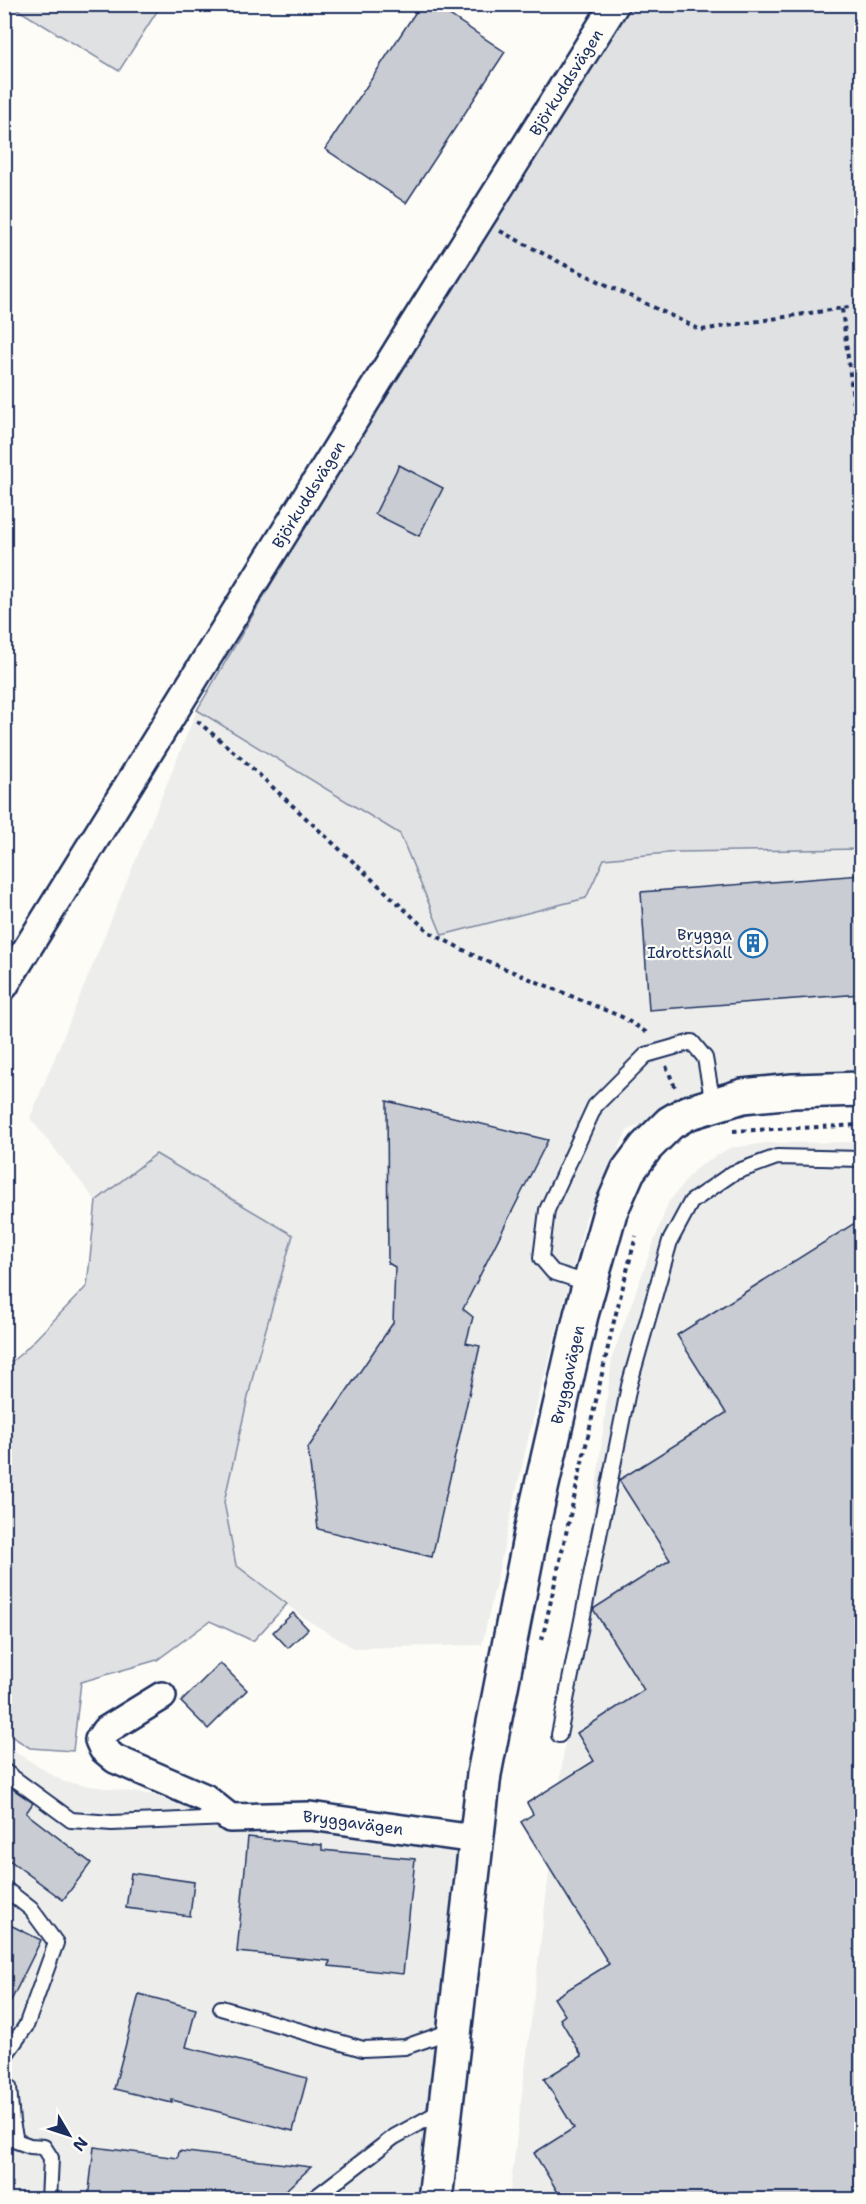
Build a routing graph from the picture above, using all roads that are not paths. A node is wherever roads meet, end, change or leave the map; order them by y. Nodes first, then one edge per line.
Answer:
1 (615, 4) edge
2 (4, 986) edge
3 (861, 1089) edge
4 (700, 1109) junction
5 (861, 1159) edge
6 (590, 1284) junction
7 (162, 1696) dead end
8 (559, 1735) dead end
9 (4, 1771) edge
10 (230, 1818) junction
11 (475, 1839) junction
12 (4, 1888) edge
13 (221, 2008) dead end
14 (454, 2030) junction
15 (4, 2057) edge
16 (4, 2080) edge
17 (445, 2109) junction
18 (49, 2199) edge
19 (312, 2199) edge
20 (435, 2199) edge

1 - 2 street, Björkuddsvägen
3 - 4 main road, Bryggavägen
4 - 6 main road, Bryggavägen
4 - 6 lane
5 - 8 lane
6 - 11 main road, Bryggavägen
7 - 10 street
9 - 10 lane, Bryggavägen
10 - 11 street, Bryggavägen
11 - 14 main road, Bryggavägen
12 - 15 lane
13 - 14 lane
14 - 17 main road, Bryggavägen
16 - 18 lane
17 - 19 lane
17 - 20 main road, Bryggavägen

